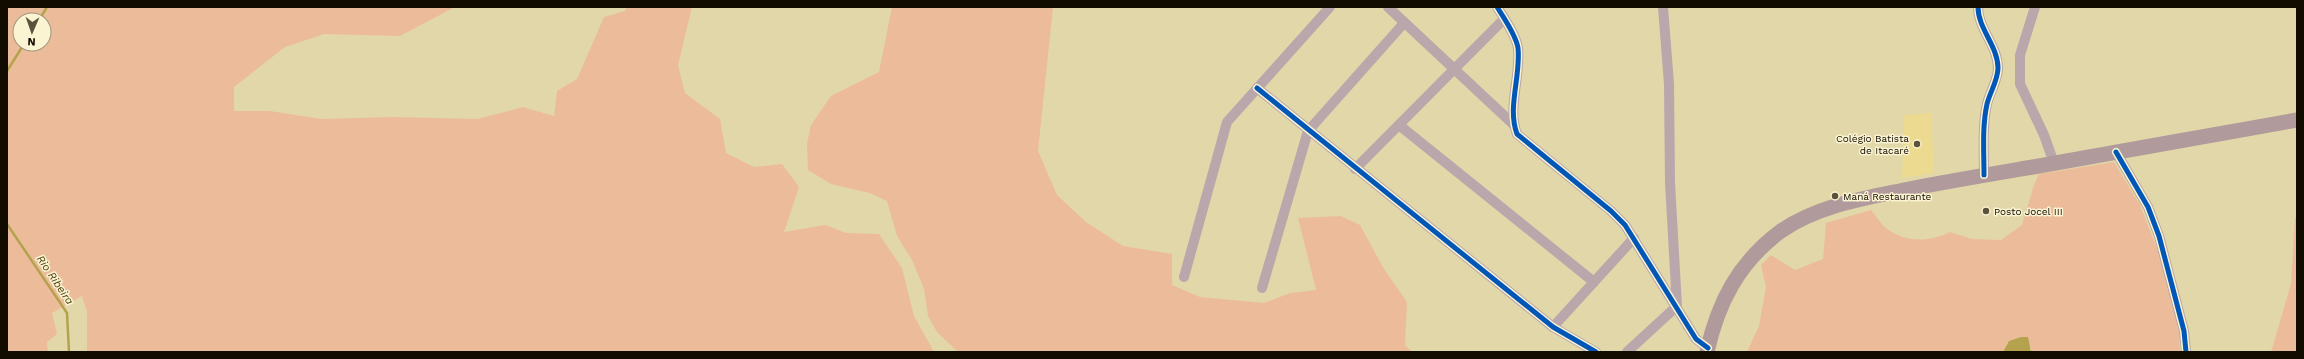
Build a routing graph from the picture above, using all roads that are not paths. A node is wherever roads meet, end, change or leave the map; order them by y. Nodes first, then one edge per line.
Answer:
1 (1330, 7) edge
2 (1388, 7) edge
3 (1497, 7) edge
4 (1663, 7) edge
5 (1978, 7) edge
6 (2034, 7) edge
7 (1504, 19) junction
8 (1404, 23) junction
9 (1454, 69) junction
10 (1257, 88) junction
11 (2297, 120) edge
12 (1513, 124) junction
13 (1399, 125) junction
14 (1308, 131) junction
15 (2116, 152) junction
16 (2054, 163) junction
17 (1355, 169) junction
18 (1984, 175) junction
19 (1634, 238) junction
20 (1184, 277) dead end
21 (1594, 282) junction
22 (1262, 288) dead end
23 (1677, 306) junction
24 (1552, 327) junction
25 (1707, 350) edge
26 (1596, 352) edge
27 (1627, 352) edge
28 (2186, 352) edge

1 - 10 street
2 - 8 street
3 - 7 street
4 - 23 street
5 - 18 street
6 - 16 street
7 - 9 street
7 - 12 street
8 - 9 street
8 - 14 street
9 - 12 street
9 - 13 street
10 - 14 street
10 - 20 street
11 - 15 main road
12 - 19 street
13 - 17 street
13 - 21 street
14 - 17 street
14 - 22 street
15 - 16 main road
15 - 28 street
16 - 18 main road
17 - 24 street
18 - 25 main road
19 - 21 street
19 - 23 street
21 - 24 street
23 - 25 street
23 - 27 street
24 - 26 street

